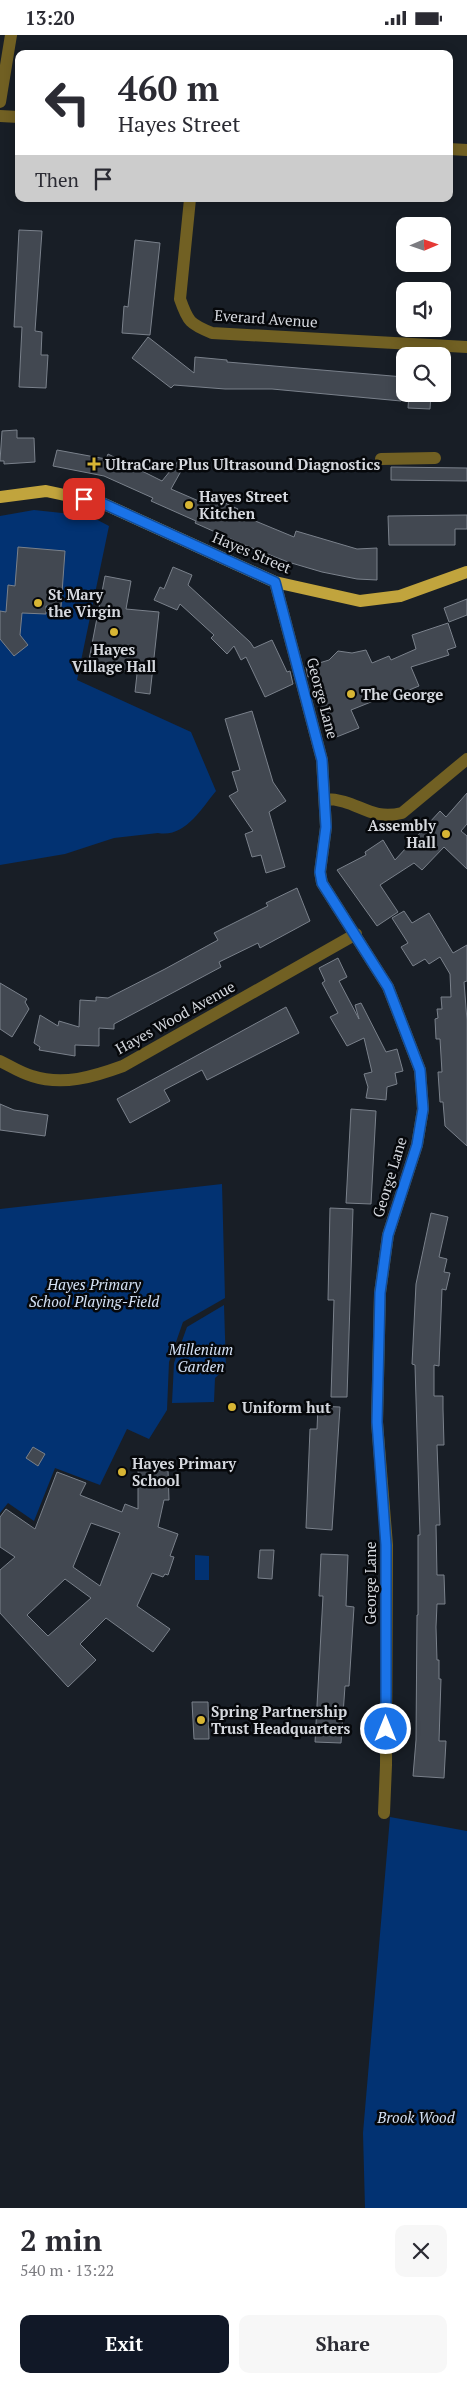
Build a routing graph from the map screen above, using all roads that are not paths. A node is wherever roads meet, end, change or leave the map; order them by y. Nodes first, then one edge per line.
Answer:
1 (11, 35) edge
2 (0, 102) edge
3 (0, 116) edge
4 (15, 117) edge
5 (453, 149) edge
6 (467, 150) edge
7 (190, 202) edge
8 (467, 347) edge
9 (436, 458) dead end
10 (382, 459) dead end
11 (0, 497) edge
12 (467, 572) edge
13 (275, 582) junction
14 (467, 759) edge
15 (325, 799) junction
16 (356, 934) junction
17 (0, 1061) edge
18 (384, 1813) dead end

1 - 2 street
3 - 4 street
5 - 6 street
7 - 8 street, Everard Avenue
9 - 10 street
11 - 13 main road, Hayes Street
12 - 13 main road, Hayes Street
13 - 15 street, George Lane
14 - 15 street
15 - 16 street, George Lane
16 - 17 street, Hayes Wood Avenue
16 - 18 street, George Lane

